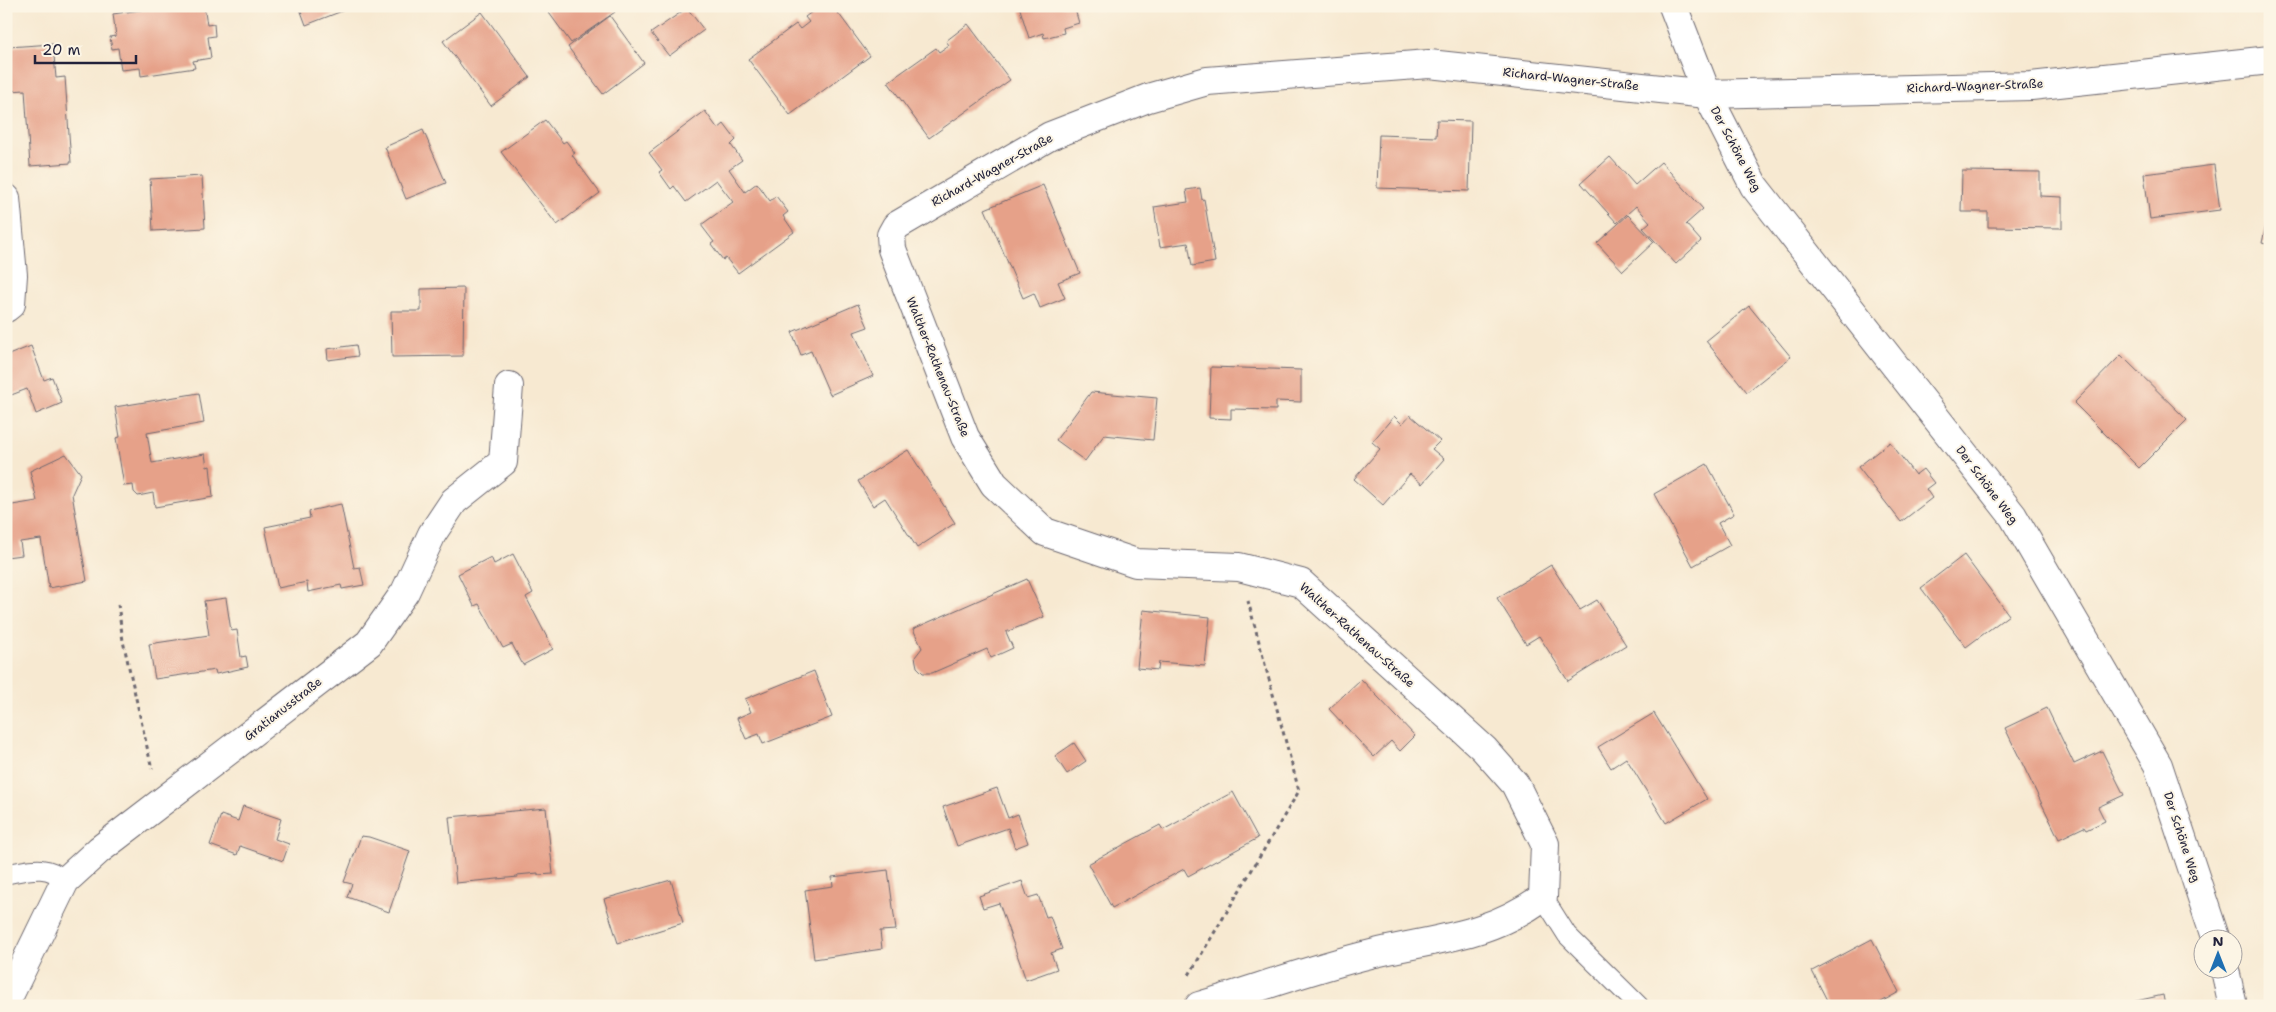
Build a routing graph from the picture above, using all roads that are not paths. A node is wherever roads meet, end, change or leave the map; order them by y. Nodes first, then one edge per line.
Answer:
1 (1673, 6) edge
2 (2270, 60) edge
3 (1707, 94) junction
4 (6, 198) edge
5 (904, 220) joint
6 (6, 308) edge
7 (509, 386) dead end
8 (6, 874) edge
9 (65, 881) junction
10 (1542, 897) junction
11 (2213, 930) edge
12 (2227, 980) edge
13 (6, 1002) edge
14 (1199, 1006) edge
15 (1639, 1006) edge
16 (2233, 1006) edge

1 - 3 street, Der Schöne Weg
2 - 3 street, Richard-Wagner-Straße
3 - 5 street, Richard-Wagner-Straße
3 - 11 street, Der Schöne Weg
4 - 6 street
5 - 10 street, Walther-Rathenau-Straße
7 - 9 street, Gratianusstraße
8 - 9 lane
9 - 13 street, Gratianusstraße
10 - 14 street
10 - 15 lane
12 - 16 street

